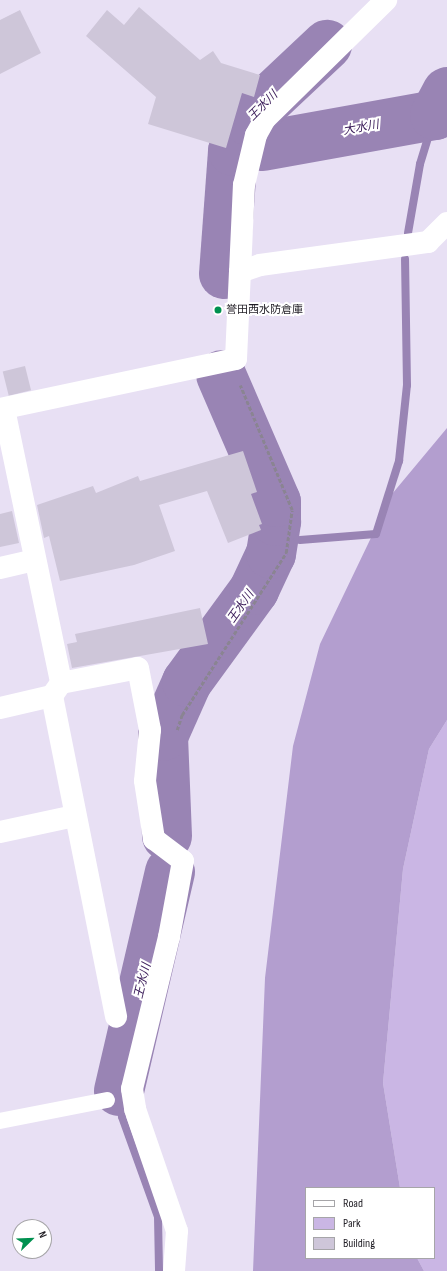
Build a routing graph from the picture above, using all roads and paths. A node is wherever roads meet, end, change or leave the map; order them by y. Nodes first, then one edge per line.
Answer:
1 (386, 0) edge
2 (447, 224) edge
3 (240, 272) junction
4 (236, 359) junction
5 (2, 409) edge
6 (34, 560) junction
7 (0, 568) edge
8 (57, 690) junction
9 (0, 708) edge
10 (175, 736) dead end
11 (74, 816) junction
12 (0, 832) edge
13 (116, 1017) dead end
14 (107, 1100) dead end
15 (0, 1121) edge
16 (174, 1271) edge

1 - 3 street
2 - 3 street
3 - 4 street
4 - 5 street
4 - 10 path
5 - 6 street
6 - 7 street
6 - 8 street
8 - 9 street
8 - 11 street
8 - 16 street
11 - 12 street
11 - 13 street
14 - 15 lane

